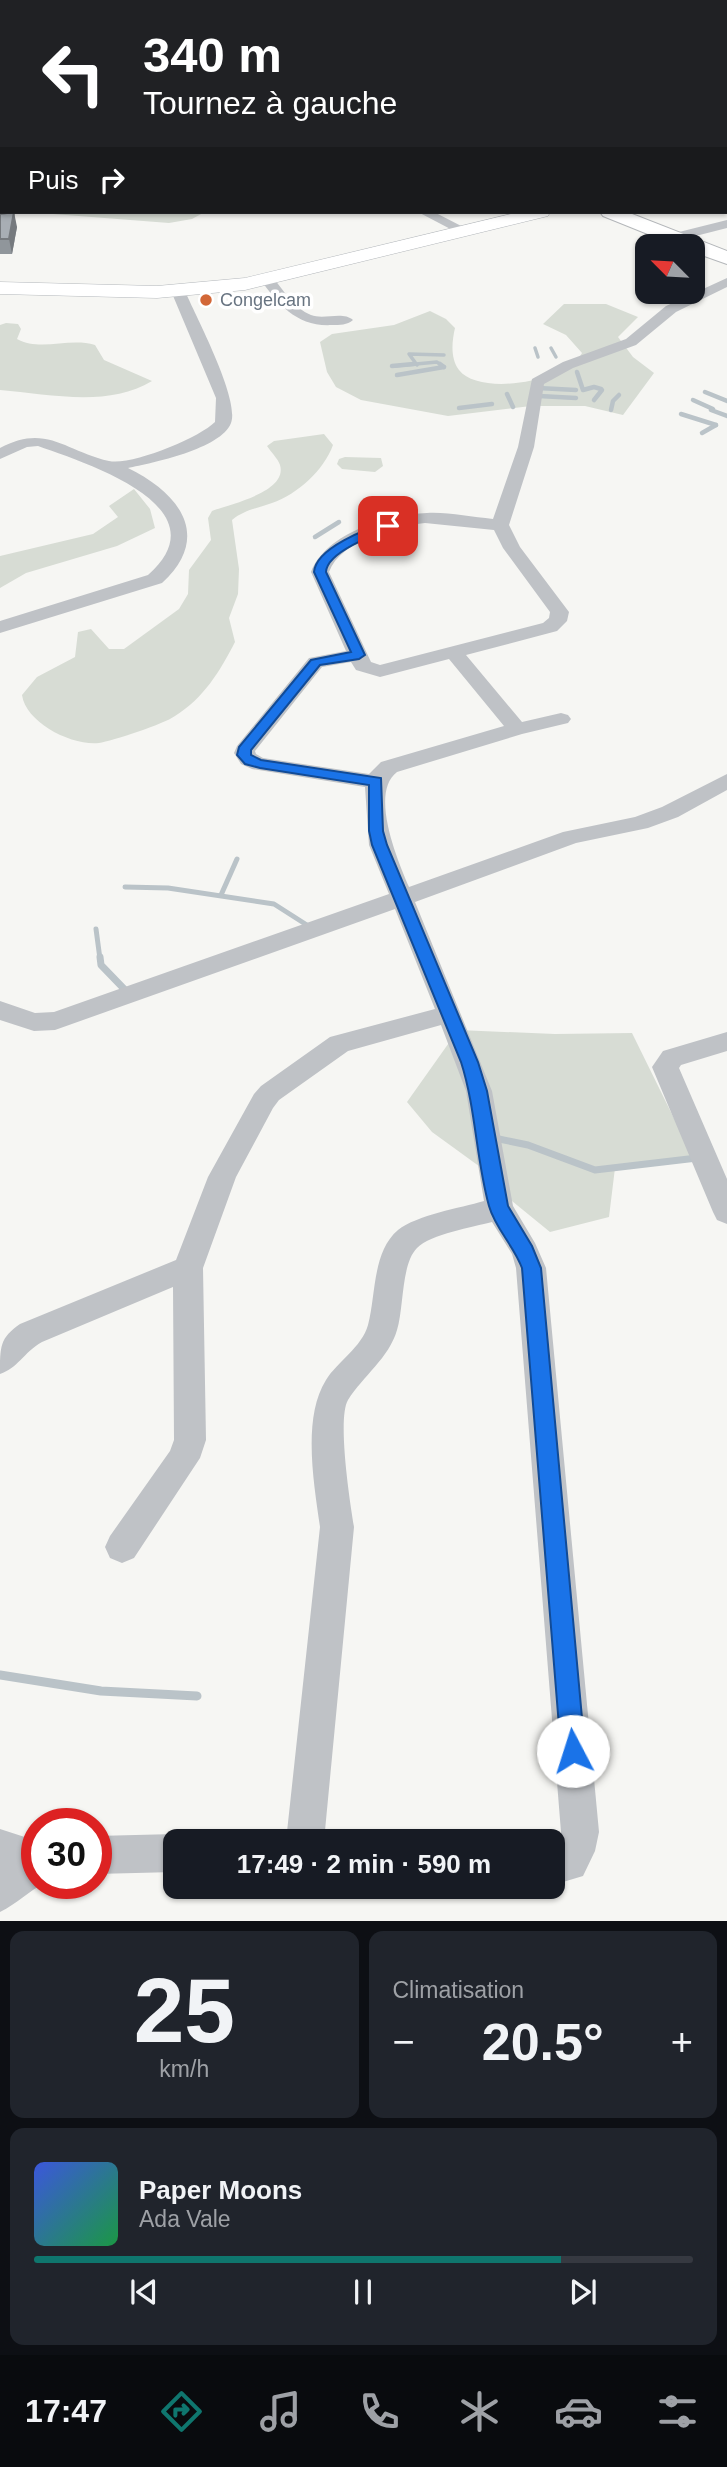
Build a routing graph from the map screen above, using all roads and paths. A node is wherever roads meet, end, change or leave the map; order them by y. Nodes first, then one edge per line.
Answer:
1 (428, 214) edge
2 (532, 214) edge
3 (594, 214) edge
4 (614, 214) edge
5 (727, 224) edge
6 (463, 230) junction
7 (649, 234) edge
8 (655, 234) edge
9 (696, 234) edge
10 (705, 252) edge
11 (727, 258) edge
12 (705, 260) edge
13 (727, 268) edge
14 (267, 279) junction
15 (727, 282) edge
16 (0, 288) edge
17 (178, 290) junction
18 (346, 320) dead end
19 (0, 454) edge
20 (111, 467) junction
21 (500, 525) junction
22 (0, 627) edge
23 (453, 653) junction
24 (359, 655) junction
25 (561, 719) dead end
26 (517, 729) junction
27 (727, 781) edge
28 (376, 782) junction
29 (401, 899) junction
30 (0, 1010) edge
31 (449, 1014) junction
32 (727, 1041) edge
33 (499, 1208) junction
34 (727, 1212) edge
35 (188, 1268) junction
36 (0, 1361) edge
37 (122, 1547) dead end
38 (306, 1829) edge
39 (0, 1848) edge
40 (163, 1853) edge
41 (21, 1855) edge
42 (112, 1855) edge
43 (565, 1863) edge
44 (21, 1874) edge
45 (0, 1892) edge

1 - 6 street
2 - 6 main road
3 - 7 highway
4 - 8 highway
5 - 9 street
6 - 14 main road
10 - 11 highway
12 - 13 highway
14 - 17 main road
14 - 18 street
15 - 21 street
16 - 17 main road
17 - 20 street
19 - 20 street
20 - 22 street
21 - 23 street
21 - 24 street
23 - 24 street
23 - 26 street
24 - 28 street
25 - 26 street
26 - 28 street
27 - 29 street
28 - 29 street
29 - 30 street
29 - 31 street
31 - 33 street
31 - 35 street
32 - 34 street
33 - 38 street
33 - 43 street
35 - 36 street
35 - 37 street
39 - 41 street
40 - 42 street
44 - 45 street

